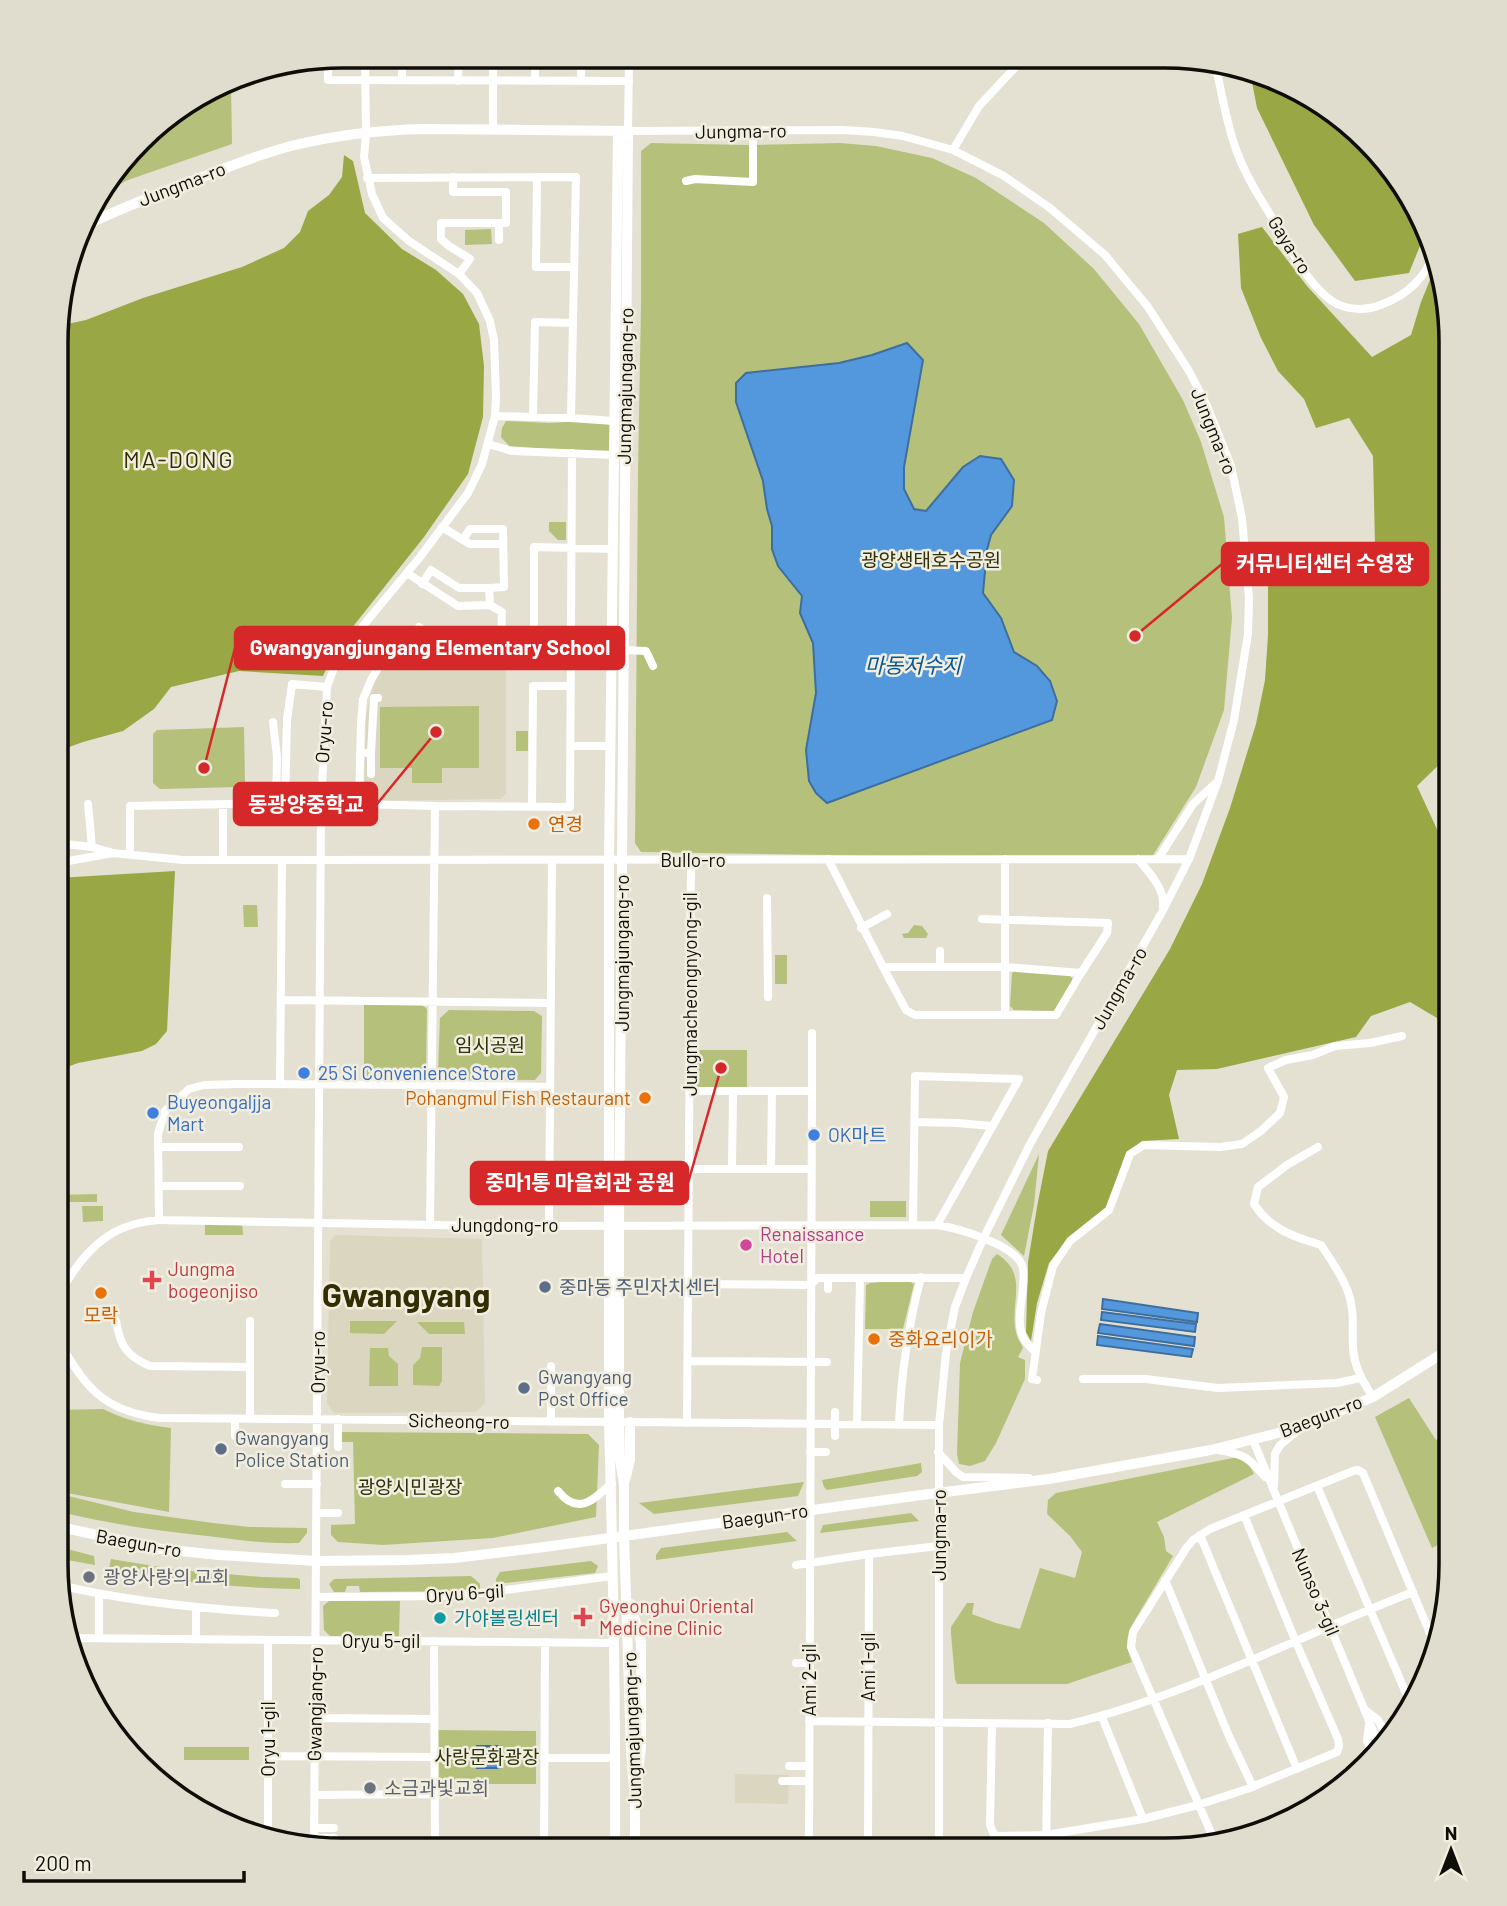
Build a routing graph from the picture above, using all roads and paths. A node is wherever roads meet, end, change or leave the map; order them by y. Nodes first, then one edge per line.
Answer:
1 (365, 68) edge
2 (402, 68) edge
3 (458, 68) edge
4 (493, 68) edge
5 (535, 68) edge
6 (581, 68) edge
7 (629, 68) edge
8 (1015, 68) edge
9 (328, 69) edge
10 (1218, 74) edge
11 (365, 80) junction
12 (402, 80) junction
13 (458, 80) junction
14 (492, 81) junction
15 (535, 81) junction
16 (581, 81) junction
17 (629, 81) junction
18 (493, 130) junction
19 (623, 131) junction
20 (753, 131) junction
21 (366, 133) junction
22 (953, 150) junction
23 (453, 177) junction
24 (537, 177) junction
25 (367, 178) junction
26 (687, 181) dead end
27 (98, 219) edge
28 (499, 223) junction
29 (499, 240) dead end
30 (574, 267) junction
31 (1428, 269) edge
32 (459, 274) junction
33 (573, 323) junction
34 (495, 416) junction
35 (533, 416) junction
36 (571, 418) junction
37 (614, 421) junction
38 (488, 444) junction
39 (572, 453) junction
40 (614, 455) junction
41 (442, 527) junction
42 (463, 540) junction
43 (503, 544) junction
44 (572, 547) junction
45 (613, 549) junction
46 (407, 573) junction
47 (422, 584) junction
48 (489, 588) junction
49 (490, 605) junction
50 (419, 627) dead end
51 (571, 631) junction
52 (357, 634) junction
53 (624, 650) junction
54 (653, 666) dead end
55 (571, 686) junction
56 (327, 687) junction
57 (378, 698) dead end
58 (273, 722) dead end
59 (571, 746) junction
60 (611, 746) junction
61 (360, 753) junction
62 (371, 753) junction
63 (371, 774) dead end
64 (1218, 781) junction
65 (88, 803) dead end
66 (281, 803) junction
67 (359, 804) junction
68 (223, 805) junction
69 (321, 805) junction
70 (435, 806) junction
71 (532, 806) junction
72 (68, 844) edge
73 (92, 847) junction
74 (113, 853) junction
75 (130, 853) junction
76 (828, 859) junction
77 (1005, 859) junction
78 (1138, 859) junction
79 (1189, 859) junction
80 (223, 860) junction
81 (282, 860) junction
82 (321, 860) junction
83 (435, 860) junction
84 (552, 860) junction
85 (610, 860) junction
86 (622, 860) junction
87 (691, 860) junction
88 (68, 861) edge
89 (767, 898) dead end
90 (1162, 912) junction
91 (887, 914) dead end
92 (982, 919) dead end
93 (1005, 919) junction
94 (861, 928) junction
95 (940, 951) dead end
96 (883, 967) junction
97 (940, 967) junction
98 (1005, 967) junction
99 (1081, 973) junction
100 (768, 997) dead end
101 (281, 1000) junction
102 (320, 1000) junction
103 (432, 1001) junction
104 (551, 1003) junction
105 (1004, 1014) junction
106 (812, 1033) dead end
107 (1402, 1036) dead end
108 (281, 1083) junction
109 (320, 1083) junction
110 (432, 1084) junction
111 (550, 1087) junction
112 (690, 1090) junction
113 (733, 1091) junction
114 (772, 1091) junction
115 (812, 1091) junction
116 (915, 1122) junction
117 (992, 1126) junction
118 (158, 1147) junction
119 (239, 1147) dead end
120 (1318, 1147) dead end
121 (689, 1169) junction
122 (732, 1169) junction
123 (771, 1169) junction
124 (811, 1169) junction
125 (159, 1186) junction
126 (240, 1186) dead end
127 (159, 1220) junction
128 (319, 1223) junction
129 (430, 1224) junction
130 (549, 1225) junction
131 (614, 1225) junction
132 (688, 1225) junction
133 (811, 1225) junction
134 (914, 1225) junction
135 (937, 1226) junction
136 (984, 1237) junction
137 (828, 1278) junction
138 (860, 1278) junction
139 (921, 1278) junction
140 (965, 1278) junction
141 (68, 1280) edge
142 (688, 1284) junction
143 (810, 1285) junction
144 (828, 1289) dead end
145 (116, 1321) dead end
146 (250, 1321) dead end
147 (1034, 1351) junction
148 (68, 1354) edge
149 (1439, 1356) edge
150 (688, 1362) junction
151 (810, 1362) junction
152 (827, 1362) dead end
153 (551, 1366) dead end
154 (250, 1367) junction
155 (1360, 1378) junction
156 (1083, 1379) dead end
157 (1037, 1380) dead end
158 (1373, 1397) junction
159 (835, 1412) dead end
160 (235, 1419) junction
161 (250, 1419) junction
162 (318, 1419) junction
163 (338, 1419) junction
164 (551, 1422) junction
165 (619, 1422) junction
166 (687, 1423) junction
167 (810, 1424) junction
168 (835, 1424) junction
169 (857, 1424) junction
170 (899, 1425) junction
171 (939, 1425) junction
172 (1302, 1427) junction
173 (235, 1436) dead end
174 (835, 1436) dead end
175 (1252, 1440) junction
176 (338, 1447) dead end
177 (1211, 1450) junction
178 (810, 1452) junction
179 (826, 1452) dead end
180 (938, 1452) junction
181 (1049, 1479) junction
182 (612, 1482) junction
183 (285, 1484) dead end
184 (317, 1484) junction
185 (1271, 1485) junction
186 (1317, 1486) junction
187 (558, 1491) dead end
188 (938, 1493) junction
189 (1278, 1501) junction
190 (810, 1510) junction
191 (317, 1513) junction
192 (338, 1513) dead end
193 (1244, 1515) junction
194 (68, 1530) edge
195 (1200, 1535) junction
196 (624, 1536) junction
197 (612, 1537) junction
198 (939, 1546) junction
199 (869, 1554) junction
200 (317, 1561) junction
201 (809, 1562) junction
202 (796, 1565) dead end
203 (612, 1576) junction
204 (1166, 1580) junction
205 (626, 1584) junction
206 (70, 1588) edge
207 (1413, 1592) junction
208 (99, 1595) junction
209 (316, 1597) junction
210 (196, 1608) junction
211 (1369, 1609) junction
212 (275, 1613) dead end
213 (1330, 1626) junction
214 (637, 1629) junction
215 (660, 1629) dead end
216 (1430, 1632) edge
217 (79, 1638) edge
218 (99, 1638) junction
219 (196, 1639) junction
220 (268, 1640) junction
221 (1295, 1640) junction
222 (316, 1641) junction
223 (434, 1642) junction
224 (545, 1642) junction
225 (613, 1643) junction
226 (1251, 1660) junction
227 (796, 1663) dead end
228 (809, 1663) junction
229 (1205, 1679) junction
230 (1406, 1693) edge
231 (1153, 1700) junction
232 (1365, 1710) junction
233 (1102, 1717) junction
234 (315, 1718) junction
235 (434, 1718) junction
236 (809, 1721) junction
237 (868, 1721) junction
238 (939, 1721) junction
239 (1370, 1722) junction
240 (992, 1723) junction
241 (1048, 1723) junction
242 (1383, 1730) edge
243 (1376, 1738) edge
244 (1369, 1746) edge
245 (268, 1756) junction
246 (315, 1756) junction
247 (435, 1757) junction
248 (544, 1758) junction
249 (616, 1758) junction
250 (789, 1766) dead end
251 (809, 1766) junction
252 (1297, 1769) junction
253 (782, 1781) dead end
254 (809, 1782) junction
255 (1253, 1787) junction
256 (435, 1794) junction
257 (315, 1795) junction
258 (635, 1805) junction
259 (1198, 1805) junction
260 (1143, 1819) junction
261 (268, 1827) edge
262 (314, 1828) junction
263 (334, 1828) dead end
264 (1210, 1833) edge
265 (1046, 1835) junction
266 (314, 1836) edge
267 (435, 1838) edge
268 (544, 1838) edge
269 (615, 1838) edge
270 (635, 1838) edge
271 (809, 1838) edge
272 (868, 1838) edge
273 (939, 1838) edge

1 - 11 street, Oryu-ro
2 - 12 street
3 - 13 street
4 - 14 street
5 - 15 street
6 - 16 street
7 - 17 street, Jungmajungang-ro
8 - 22 street
9 - 11 street
10 - 31 street, Gaya-ro
11 - 12 street
11 - 21 street, Oryu-ro
12 - 13 street
13 - 14 street
14 - 15 street
14 - 18 street
15 - 16 street
16 - 17 street
17 - 19 street, Jungmajungang-ro
18 - 19 main road, Jungma-ro
18 - 21 main road, Jungma-ro
19 - 20 street, Jungma-ro
19 - 37 main road, Jungmajungang-ro
19 - 53 main road, Jungmajungang-ro
20 - 22 street, Jungma-ro
20 - 26 street
21 - 25 street, Oryu-ro
21 - 27 main road, Jungma-ro
22 - 64 street, Jungma-ro
23 - 24 street
23 - 25 street
23 - 28 street
24 - 30 street
24 - 30 street
25 - 32 street, Oryu-ro
28 - 29 street
28 - 32 street
30 - 33 street
32 - 34 street, Oryu-ro
33 - 35 street
33 - 36 street
34 - 35 street
34 - 38 street, Oryu-ro
35 - 36 street
36 - 37 street
37 - 40 main road, Jungmajungang-ro
38 - 39 street
38 - 41 street, Oryu-ro
39 - 40 street
39 - 44 street
40 - 45 main road, Jungmajungang-ro
41 - 42 street
41 - 46 street, Oryu-ro
42 - 43 street
42 - 43 street
43 - 48 street
44 - 45 street
44 - 51 street
44 - 51 street
45 - 60 main road, Jungmajungang-ro
46 - 47 street
46 - 52 street, Oryu-ro
47 - 48 street
47 - 49 street
48 - 49 street
49 - 50 street
51 - 55 street
52 - 56 street, Oryu-ro
52 - 61 street
53 - 54 street
53 - 86 main road, Jungmajungang-ro
55 - 59 street
55 - 71 street
56 - 66 street
56 - 69 street, Oryu-ro
57 - 62 street
58 - 66 street
59 - 60 street
59 - 71 street
60 - 85 main road, Jungmajungang-ro
61 - 62 street
61 - 67 street
62 - 63 street
64 - 78 street
64 - 79 street, Jungma-ro
65 - 73 street
66 - 68 street
66 - 69 street
67 - 69 street
67 - 70 street
68 - 75 street
68 - 80 street
69 - 82 street, Oryu-ro
70 - 71 street
70 - 83 street
72 - 73 street, Bullo-ro
73 - 74 street, Bullo-ro
74 - 75 street, Bullo-ro
74 - 88 street, Bullo-ro
75 - 80 street, Bullo-ro
76 - 77 street, Bullo-ro
76 - 87 street, Bullo-ro
76 - 94 street
77 - 78 street, Bullo-ro
77 - 93 street
78 - 79 street, Bullo-ro
78 - 90 street
79 - 90 street, Jungma-ro
80 - 81 street, Bullo-ro
81 - 82 street, Bullo-ro
81 - 101 street
82 - 83 street, Bullo-ro
82 - 102 street, Oryu-ro
83 - 84 street, Bullo-ro
83 - 103 street
84 - 85 street, Bullo-ro
84 - 104 street
85 - 86 street, Bullo-ro
85 - 131 main road, Jungmajungang-ro
86 - 87 street, Bullo-ro
86 - 131 main road, Jungmajungang-ro
87 - 112 street, Jungmacheongnyong-gil
89 - 100 street
90 - 136 street, Jungma-ro
91 - 94 street
92 - 93 street
93 - 98 street
93 - 99 street
94 - 96 street
95 - 97 street
96 - 97 street
96 - 105 street
97 - 98 street
98 - 99 street
98 - 105 street
99 - 105 street
101 - 102 street
101 - 108 street
102 - 103 street
102 - 109 street, Oryu-ro
103 - 104 street
103 - 110 street
104 - 111 street
106 - 115 street, Ami 2-gil
107 - 147 street
108 - 109 street
108 - 118 street
109 - 110 street
109 - 128 street, Oryu-ro
110 - 111 street
110 - 129 street
111 - 130 street
112 - 113 street
112 - 121 street, Jungmacheongnyong-gil
113 - 114 street
113 - 122 street
114 - 115 street
114 - 123 street
115 - 124 street, Ami 2-gil
116 - 117 street
116 - 117 street
116 - 134 street
117 - 135 street
118 - 119 street
118 - 125 street
120 - 155 street
121 - 122 street
121 - 132 street, Jungmacheongnyong-gil
122 - 123 street
123 - 124 street
124 - 133 street, Ami 2-gil
125 - 126 street
125 - 127 street
127 - 128 street, Jungdong-ro
127 - 141 street, Jungdong-ro
128 - 129 street, Jungdong-ro
128 - 162 street, Oryu-ro
129 - 130 street, Jungdong-ro
130 - 131 street, Jungdong-ro
131 - 132 street, Jungdong-ro
131 - 165 main road, Jungmajungang-ro
132 - 133 street, Jungdong-ro
132 - 142 street, Jungmacheongnyong-gil
133 - 134 street, Jungdong-ro
133 - 143 street, Ami 2-gil
134 - 135 street, Jungdong-ro
135 - 136 street, Jungdong-ro
136 - 140 street, Jungma-ro
136 - 147 street, Jungdong-ro
137 - 138 street
137 - 143 street
137 - 144 street
138 - 139 street
138 - 169 street
139 - 140 street
139 - 170 street
140 - 171 street, Jungma-ro
142 - 143 street
142 - 150 street, Jungmacheongnyong-gil
143 - 151 street, Ami 2-gil
145 - 154 street
146 - 154 street
147 - 157 street
148 - 160 street, Sicheong-ro
149 - 158 main road, Baegun-ro
150 - 151 street
150 - 166 street, Jungmacheongnyong-gil
151 - 152 street
151 - 167 street, Ami 2-gil
153 - 164 street
154 - 161 street
155 - 156 street
155 - 158 street
158 - 172 main road, Baegun-ro
159 - 168 street
160 - 161 street, Sicheong-ro
160 - 173 street
161 - 162 street, Sicheong-ro
162 - 163 street, Sicheong-ro
162 - 184 street, Oryu-ro
163 - 164 street, Sicheong-ro
163 - 176 street
164 - 165 street, Sicheong-ro
165 - 166 street, Sicheong-ro
165 - 182 main road, Jungmajungang-ro
165 - 196 main road, Jungmajungang-ro
166 - 167 street, Sicheong-ro
167 - 168 street, Sicheong-ro
167 - 178 street, Ami 2-gil
168 - 169 street, Sicheong-ro
168 - 174 street
169 - 170 street, Sicheong-ro
170 - 171 street, Sicheong-ro
171 - 180 street, Jungma-ro
172 - 175 main road, Baegun-ro
172 - 185 street
175 - 177 main road, Baegun-ro
175 - 185 street, Nunso 3-gil
177 - 181 main road, Baegun-ro
177 - 185 street
178 - 179 street
178 - 190 street, Ami 2-gil
180 - 181 street
180 - 188 street, Jungma-ro
181 - 188 main road, Baegun-ro
182 - 187 street
182 - 197 main road, Jungmajungang-ro
183 - 184 street
184 - 191 street, Oryu-ro
185 - 189 street, Nunso 3-gil
186 - 189 street
186 - 207 street
186 - 211 street
188 - 190 main road, Baegun-ro
188 - 198 street, Jungma-ro
189 - 193 street
189 - 213 street, Nunso 3-gil
190 - 196 main road, Baegun-ro
190 - 201 street, Ami 2-gil
191 - 192 street
191 - 200 street, Oryu-ro
193 - 195 street
193 - 221 street
194 - 200 main road, Baegun-ro
195 - 204 street
195 - 226 street
196 - 197 main road, Baegun-ro
196 - 205 main road, Jungmajungang-ro
197 - 200 main road, Baegun-ro
197 - 203 main road, Jungmajungang-ro
198 - 199 street
198 - 238 street, Jungma-ro
199 - 201 street
199 - 237 street, Ami 1-gil
200 - 209 street, Gwangjang-ro
201 - 202 street
201 - 228 street, Ami 2-gil
203 - 209 street, Oryu 6-gil
203 - 225 main road, Jungmajungang-ro
204 - 229 street
204 - 231 street
205 - 214 main road
205 - 258 main road, Jungmajungang-ro
206 - 208 street
207 - 211 street
207 - 216 street
208 - 210 street
208 - 218 street
209 - 222 street, Gwangjang-ro
210 - 212 street
210 - 219 street
211 - 213 street
211 - 230 street
213 - 221 street
213 - 232 street, Nunso 3-gil
214 - 215 street
214 - 258 main road
217 - 218 street, Oryu 5-gil
218 - 219 street, Oryu 5-gil
219 - 220 street, Oryu 5-gil
220 - 222 street, Oryu 5-gil
220 - 245 street, Oryu 1-gil
221 - 226 street
221 - 252 street
222 - 223 street, Oryu 5-gil
222 - 234 street, Gwangjang-ro
223 - 224 street, Oryu 5-gil
223 - 235 street
224 - 225 street, Oryu 5-gil
224 - 248 street
225 - 249 main road, Jungmajungang-ro
226 - 229 street
226 - 252 street
227 - 228 street
228 - 236 street, Ami 2-gil
229 - 231 street
229 - 255 street
231 - 233 street
231 - 259 street
232 - 239 street, Nunso 3-gil
232 - 242 street
233 - 241 street
233 - 260 street
234 - 235 street
234 - 246 street, Gwangjang-ro
235 - 247 street
236 - 237 street
236 - 251 street, Ami 2-gil
237 - 238 street
237 - 272 street, Ami 1-gil
238 - 240 street
238 - 273 street, Jungma-ro
239 - 243 street, Nunso 3-gil
239 - 244 street
240 - 241 street
240 - 265 street
241 - 265 street
245 - 246 street
245 - 261 street, Oryu 1-gil
246 - 247 street
246 - 257 street, Gwangjang-ro
247 - 256 street
248 - 249 street
248 - 268 street
249 - 269 main road, Jungmajungang-ro
250 - 251 street
251 - 254 street, Ami 2-gil
252 - 255 street
253 - 254 street
254 - 271 street, Ami 2-gil
255 - 259 street
256 - 257 street
256 - 267 street
257 - 262 street, Gwangjang-ro
258 - 270 main road, Jungmajungang-ro
259 - 260 street
259 - 264 street
260 - 265 street
262 - 263 street
262 - 266 street, Gwangjang-ro

